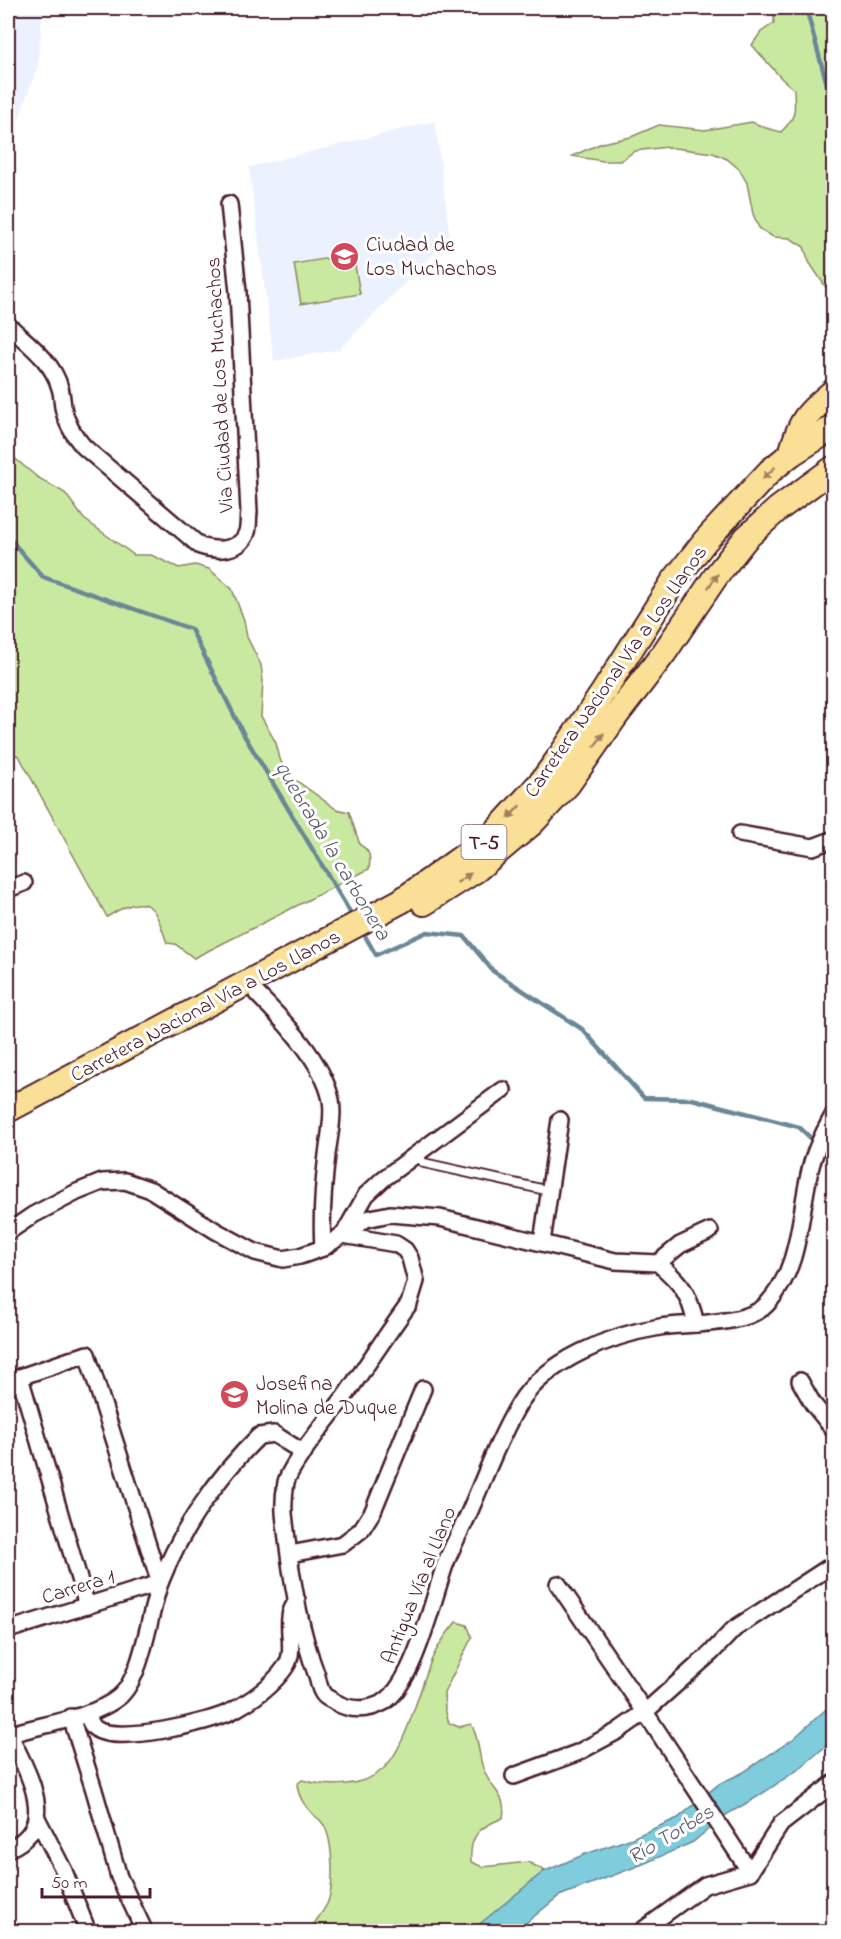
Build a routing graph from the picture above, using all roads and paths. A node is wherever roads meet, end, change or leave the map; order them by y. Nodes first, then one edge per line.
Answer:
1 (229, 204) dead end
2 (8, 325) edge
3 (834, 391) edge
4 (834, 427) edge
5 (790, 454) junction
6 (834, 468) edge
7 (740, 834) dead end
8 (834, 839) edge
9 (24, 884) dead end
10 (8, 889) edge
11 (257, 994) junction
12 (503, 1090) dead end
13 (8, 1110) edge
14 (834, 1114) edge
15 (560, 1120) dead end
16 (8, 1128) edge
17 (416, 1155) junction
18 (550, 1191) junction
19 (710, 1231) dead end
20 (8, 1232) edge
21 (342, 1235) junction
22 (542, 1242) junction
23 (322, 1248) junction
24 (658, 1263) junction
25 (696, 1324) junction
26 (20, 1377) junction
27 (800, 1381) dead end
28 (8, 1388) edge
29 (423, 1389) dead end
30 (834, 1430) edge
31 (304, 1453) junction
32 (290, 1554) junction
33 (834, 1564) edge
34 (160, 1583) junction
35 (558, 1584) dead end
36 (297, 1600) junction
37 (87, 1606) junction
38 (8, 1626) edge
39 (645, 1712) junction
40 (88, 1713) junction
41 (71, 1717) junction
42 (9, 1735) edge
43 (514, 1776) dead end
44 (834, 1783) edge
45 (37, 1818) junction
46 (8, 1850) edge
47 (750, 1872) junction
48 (647, 1929) edge
49 (88, 1932) edge
50 (145, 1932) edge

1 - 2 street, Via Ciudad de Los Muchachos
3 - 5 highway
4 - 5 highway, Carretera Nacional Vía a Los Llanos / T-5
5 -> 13 highway, Carretera Nacional Vía a Los Llanos / T-5
11 -> 6 highway, Carretera Nacional Vía a Los Llanos / T-5
7 - 8 street
9 - 10 street
11 - 16 highway, Carretera Nacional Vía a Los Llanos / T-5
11 - 23 street
12 - 17 street
14 - 25 street, Antigua Vía al Llano
15 - 18 street
17 - 18 lane
17 - 21 street
18 - 22 street
19 - 24 street
20 - 23 street
21 - 22 street
21 - 23 street
21 - 31 street, Antigua Vía al Llano
22 - 24 street
24 - 25 street
25 - 36 street, Antigua Vía al Llano
26 - 28 street
26 - 34 street
26 - 37 street
27 - 30 street
29 - 32 street
31 - 32 street, Antigua Vía al Llano
31 - 34 street
32 - 36 street, Antigua Vía al Llano
33 - 39 street
34 - 37 street, Carrera 1
34 - 40 street
35 - 39 street
36 - 40 street
37 - 38 street, Carrera 1
39 - 43 street
39 - 47 street
40 - 41 street
41 - 42 street
41 - 50 street
42 - 45 street
44 - 47 street
45 - 46 street
45 - 49 street
47 - 48 street

